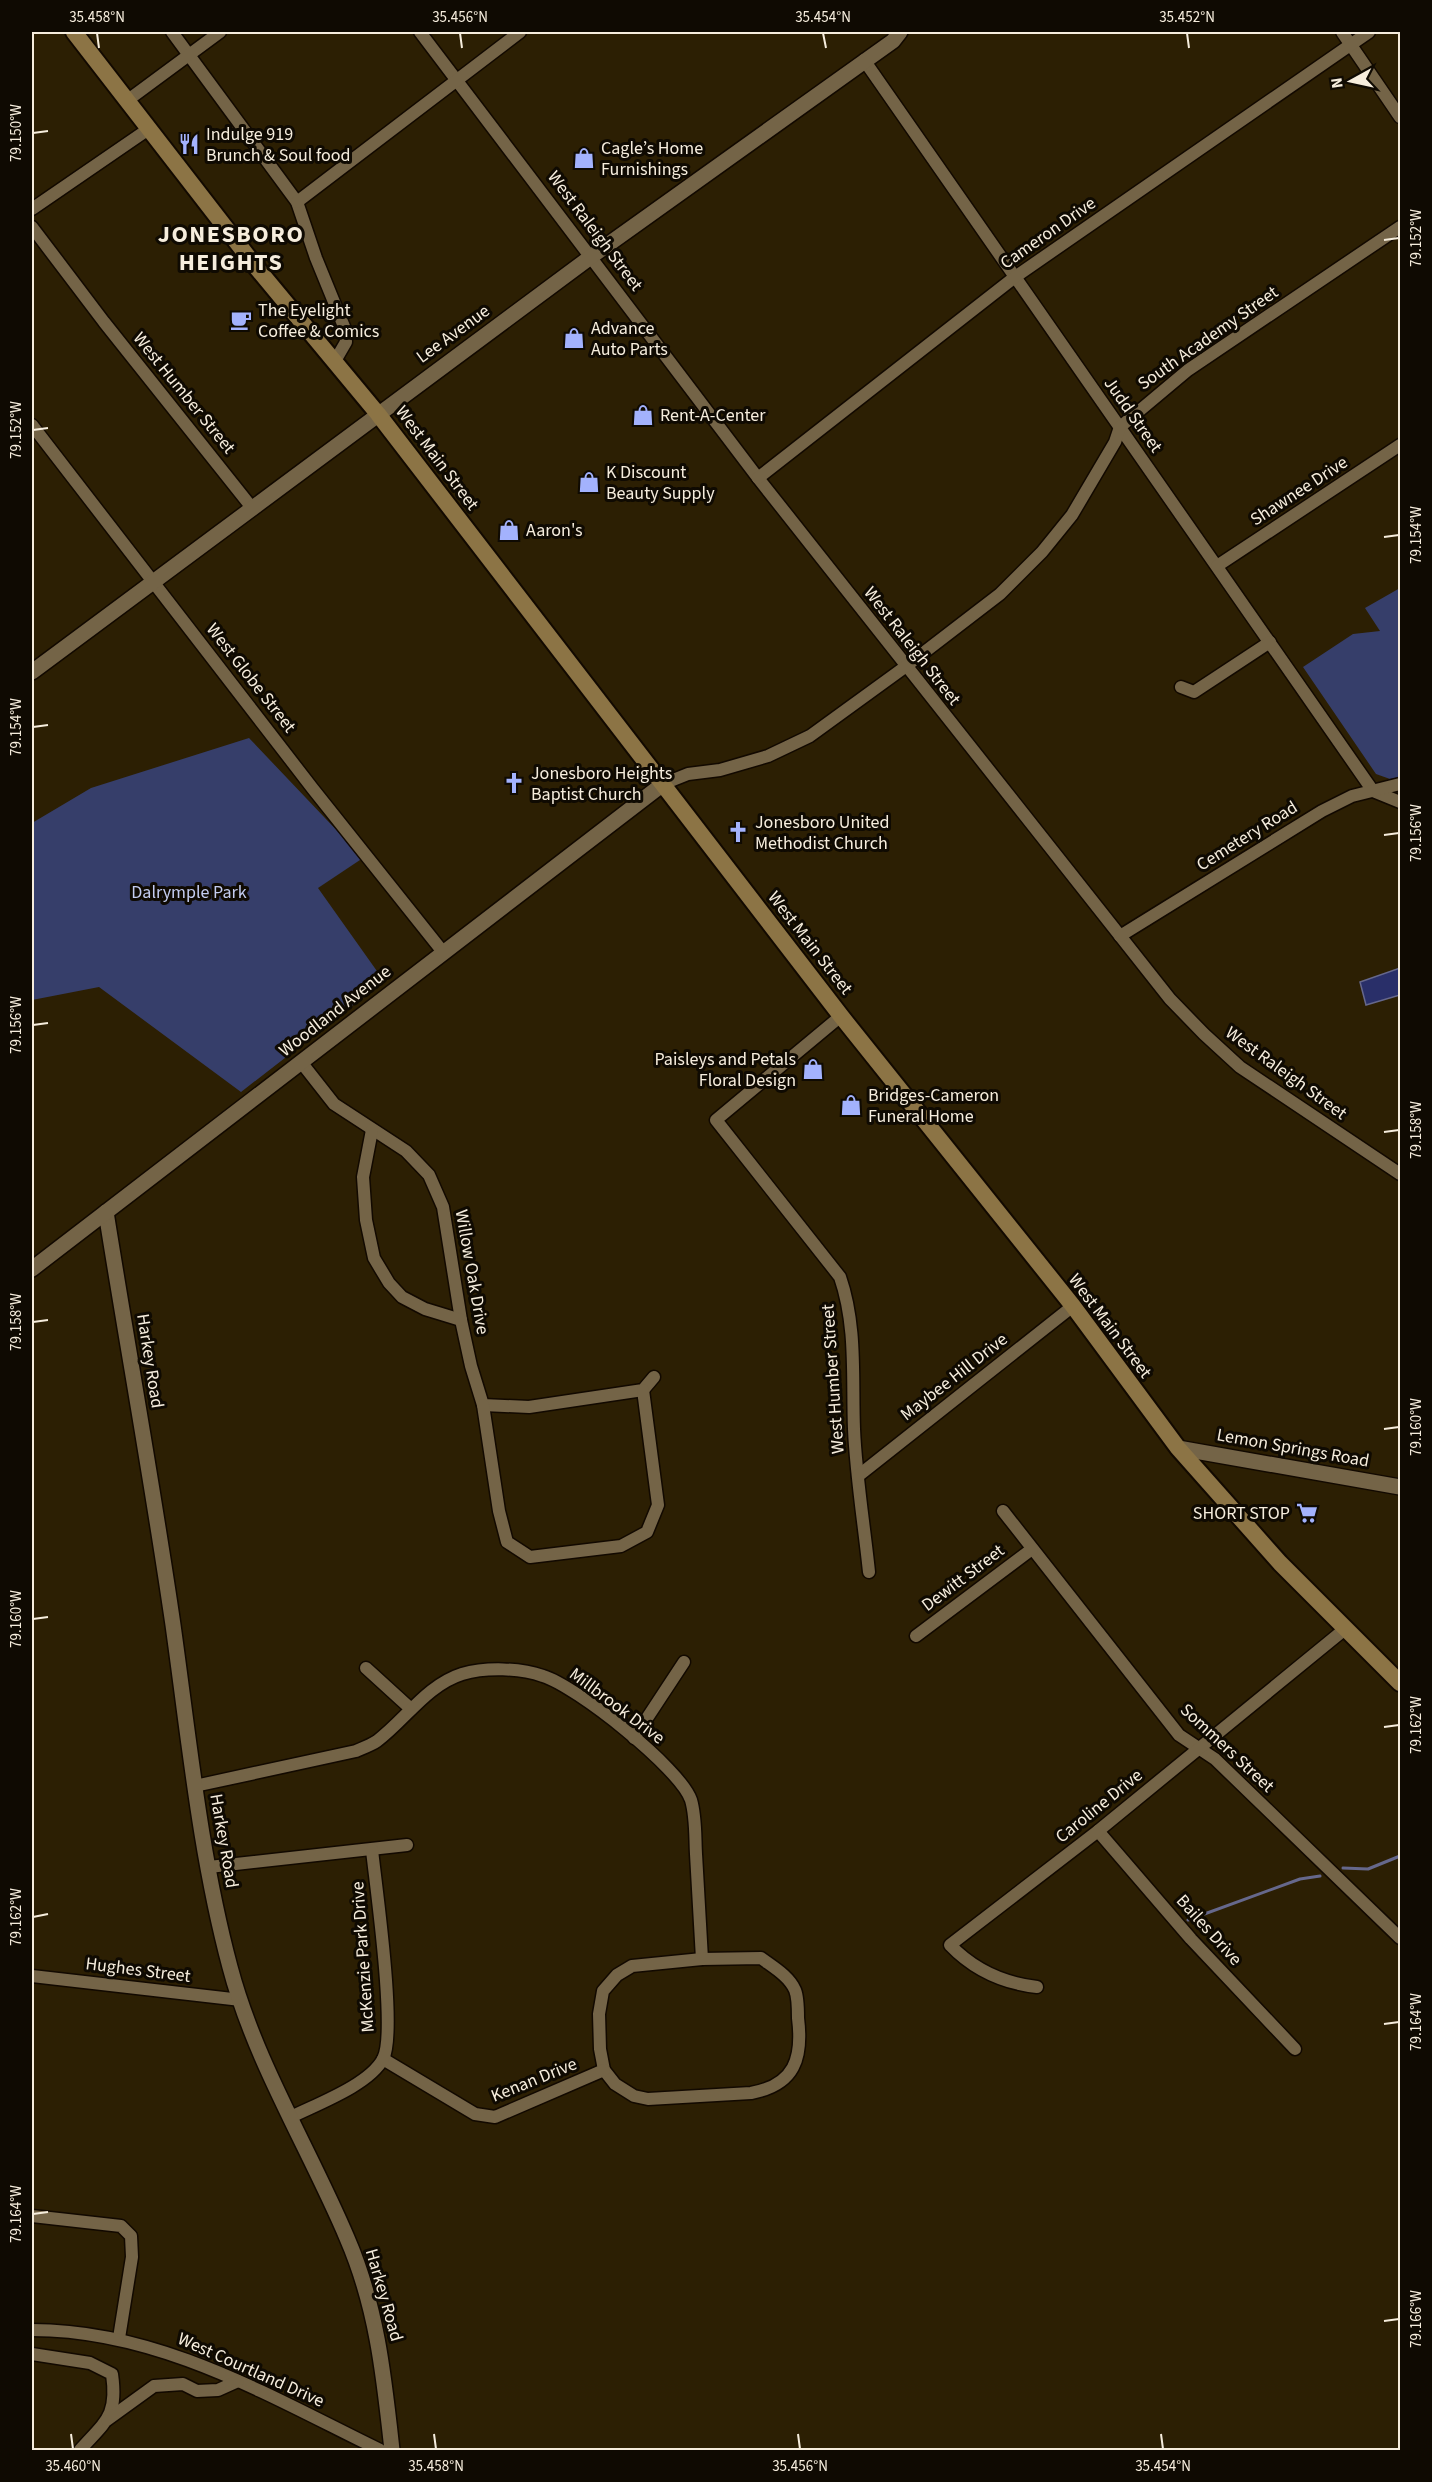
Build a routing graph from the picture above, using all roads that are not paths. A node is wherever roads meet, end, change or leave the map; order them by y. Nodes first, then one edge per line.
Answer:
1 (75, 32) edge
2 (172, 32) edge
3 (220, 32) edge
4 (420, 32) edge
5 (520, 32) edge
6 (900, 32) edge
7 (1342, 32) edge
8 (1369, 32) edge
9 (1351, 43) junction
10 (189, 56) junction
11 (864, 60) junction
12 (457, 78) junction
13 (128, 100) junction
14 (1401, 117) edge
15 (150, 128) junction
16 (297, 202) junction
17 (32, 209) edge
18 (32, 227) edge
19 (1401, 227) edge
20 (592, 256) junction
21 (1015, 277) junction
22 (335, 361) junction
23 (378, 414) junction
24 (32, 425) edge
25 (1120, 427) junction
26 (1401, 445) edge
27 (758, 478) junction
28 (253, 509) junction
29 (1217, 566) junction
30 (153, 582) junction
31 (1270, 642) junction
32 (905, 667) junction
33 (32, 672) edge
34 (1180, 687) dead end
35 (663, 784) junction
36 (1401, 784) edge
37 (1373, 791) junction
38 (1401, 802) edge
39 (1120, 936) junction
40 (443, 952) junction
41 (841, 1016) junction
42 (301, 1062) junction
43 (372, 1130) junction
44 (1401, 1174) edge
45 (106, 1212) junction
46 (32, 1269) edge
47 (1073, 1306) junction
48 (461, 1320) junction
49 (654, 1377) dead end
50 (643, 1390) junction
51 (483, 1405) junction
52 (1178, 1448) junction
53 (858, 1476) junction
54 (1401, 1487) edge
55 (1004, 1511) dead end
56 (1032, 1549) junction
57 (869, 1572) dead end
58 (1345, 1629) junction
59 (916, 1636) dead end
60 (684, 1662) dead end
61 (366, 1668) dead end
62 (1401, 1683) edge
63 (411, 1709) junction
64 (634, 1738) junction
65 (1200, 1749) junction
66 (195, 1786) junction
67 (1098, 1832) junction
68 (407, 1845) dead end
69 (372, 1850) junction
70 (208, 1868) junction
71 (1401, 1938) edge
72 (702, 1959) junction
73 (32, 1976) edge
74 (1037, 1987) dead end
75 (241, 2000) junction
76 (1295, 2049) dead end
77 (383, 2059) junction
78 (604, 2070) junction
79 (291, 2117) junction
80 (32, 2216) edge
81 (32, 2330) edge
82 (119, 2338) junction
83 (32, 2354) edge
84 (238, 2380) junction
85 (107, 2420) junction
86 (80, 2451) edge
87 (380, 2451) edge
88 (392, 2451) edge

1 - 13 main road, West Main Street
2 - 10 street
3 - 10 street
4 - 12 street, West Raleigh Street
5 - 12 street
6 - 11 street, Lee Avenue
7 - 9 street
8 - 9 street, Cameron Drive
9 - 14 street
9 - 21 street, Cameron Drive
10 - 13 street
10 - 16 street
11 - 20 street, Lee Avenue
11 - 21 street, Judd Street
12 - 16 street
12 - 20 street, West Raleigh Street
13 - 15 main road, West Main Street
15 - 17 street
15 - 22 main road, West Main Street
16 - 22 street
18 - 28 street, West Humber Street
19 - 25 street, South Academy Street
20 - 23 street, Lee Avenue
20 - 27 street, West Raleigh Street
21 - 25 street, Judd Street
21 - 27 street, Cameron Drive
22 - 23 main road, West Main Street
23 - 28 street, Lee Avenue
23 - 35 main road, West Main Street
24 - 30 street, West Globe Street
25 - 29 street, Judd Street
25 - 32 street, South Academy Street
26 - 29 street, Shawnee Drive
27 - 32 street, West Raleigh Street
28 - 30 street, Lee Avenue
29 - 31 street, Judd Street
30 - 33 street, Lee Avenue
30 - 40 street, West Globe Street
31 - 34 street
31 - 37 street, Judd Street
32 - 35 street, South Academy Street
32 - 39 street, West Raleigh Street
35 - 40 street, Woodland Avenue
35 - 41 main road, West Main Street
36 - 37 street, Cemetery Road
37 - 38 street
37 - 39 street, Cemetery Road
39 - 44 street, West Raleigh Street
40 - 42 street, Woodland Avenue
41 - 47 main road, West Main Street
41 - 53 street, West Humber Street
42 - 43 street, Willow Oak Drive
42 - 45 street, Woodland Avenue
43 - 48 street, Willow Oak Drive
43 - 48 street
45 - 46 street, Woodland Avenue
45 - 66 street, Harkey Road
47 - 52 main road, West Main Street
47 - 53 street, Maybee Hill Drive
48 - 51 street, Willow Oak Drive
49 - 50 street
50 - 51 street
50 - 51 street, Willow Oak Drive
52 - 54 street, Lemon Springs Road
52 - 58 main road, West Main Street
53 - 57 street, West Humber Street
55 - 56 street, Sommers Street
56 - 59 street, Dewitt Street
56 - 65 street, Sommers Street
58 - 62 main road, West Main Street
58 - 65 street, Caroline Drive
60 - 64 street
61 - 63 street
63 - 64 street, Millbrook Drive
63 - 66 street, Millbrook Drive
64 - 72 street, Millbrook Drive
65 - 67 street, Caroline Drive
65 - 71 street, Sommers Street
66 - 70 street, Harkey Road
67 - 74 street, Caroline Drive
67 - 76 street, Bailes Drive
68 - 69 street
69 - 70 street
69 - 77 street, McKenzie Park Drive
70 - 75 street, Harkey Road
72 - 78 street
72 - 78 street
73 - 75 street, Hughes Street
75 - 79 street, Harkey Road
77 - 78 street, Kenan Drive
77 - 79 street
79 - 88 street, Harkey Road
80 - 82 street
81 - 82 street, West Courtland Drive
82 - 84 street, West Courtland Drive
83 - 85 street
84 - 85 street
84 - 87 street, West Courtland Drive
85 - 86 street

